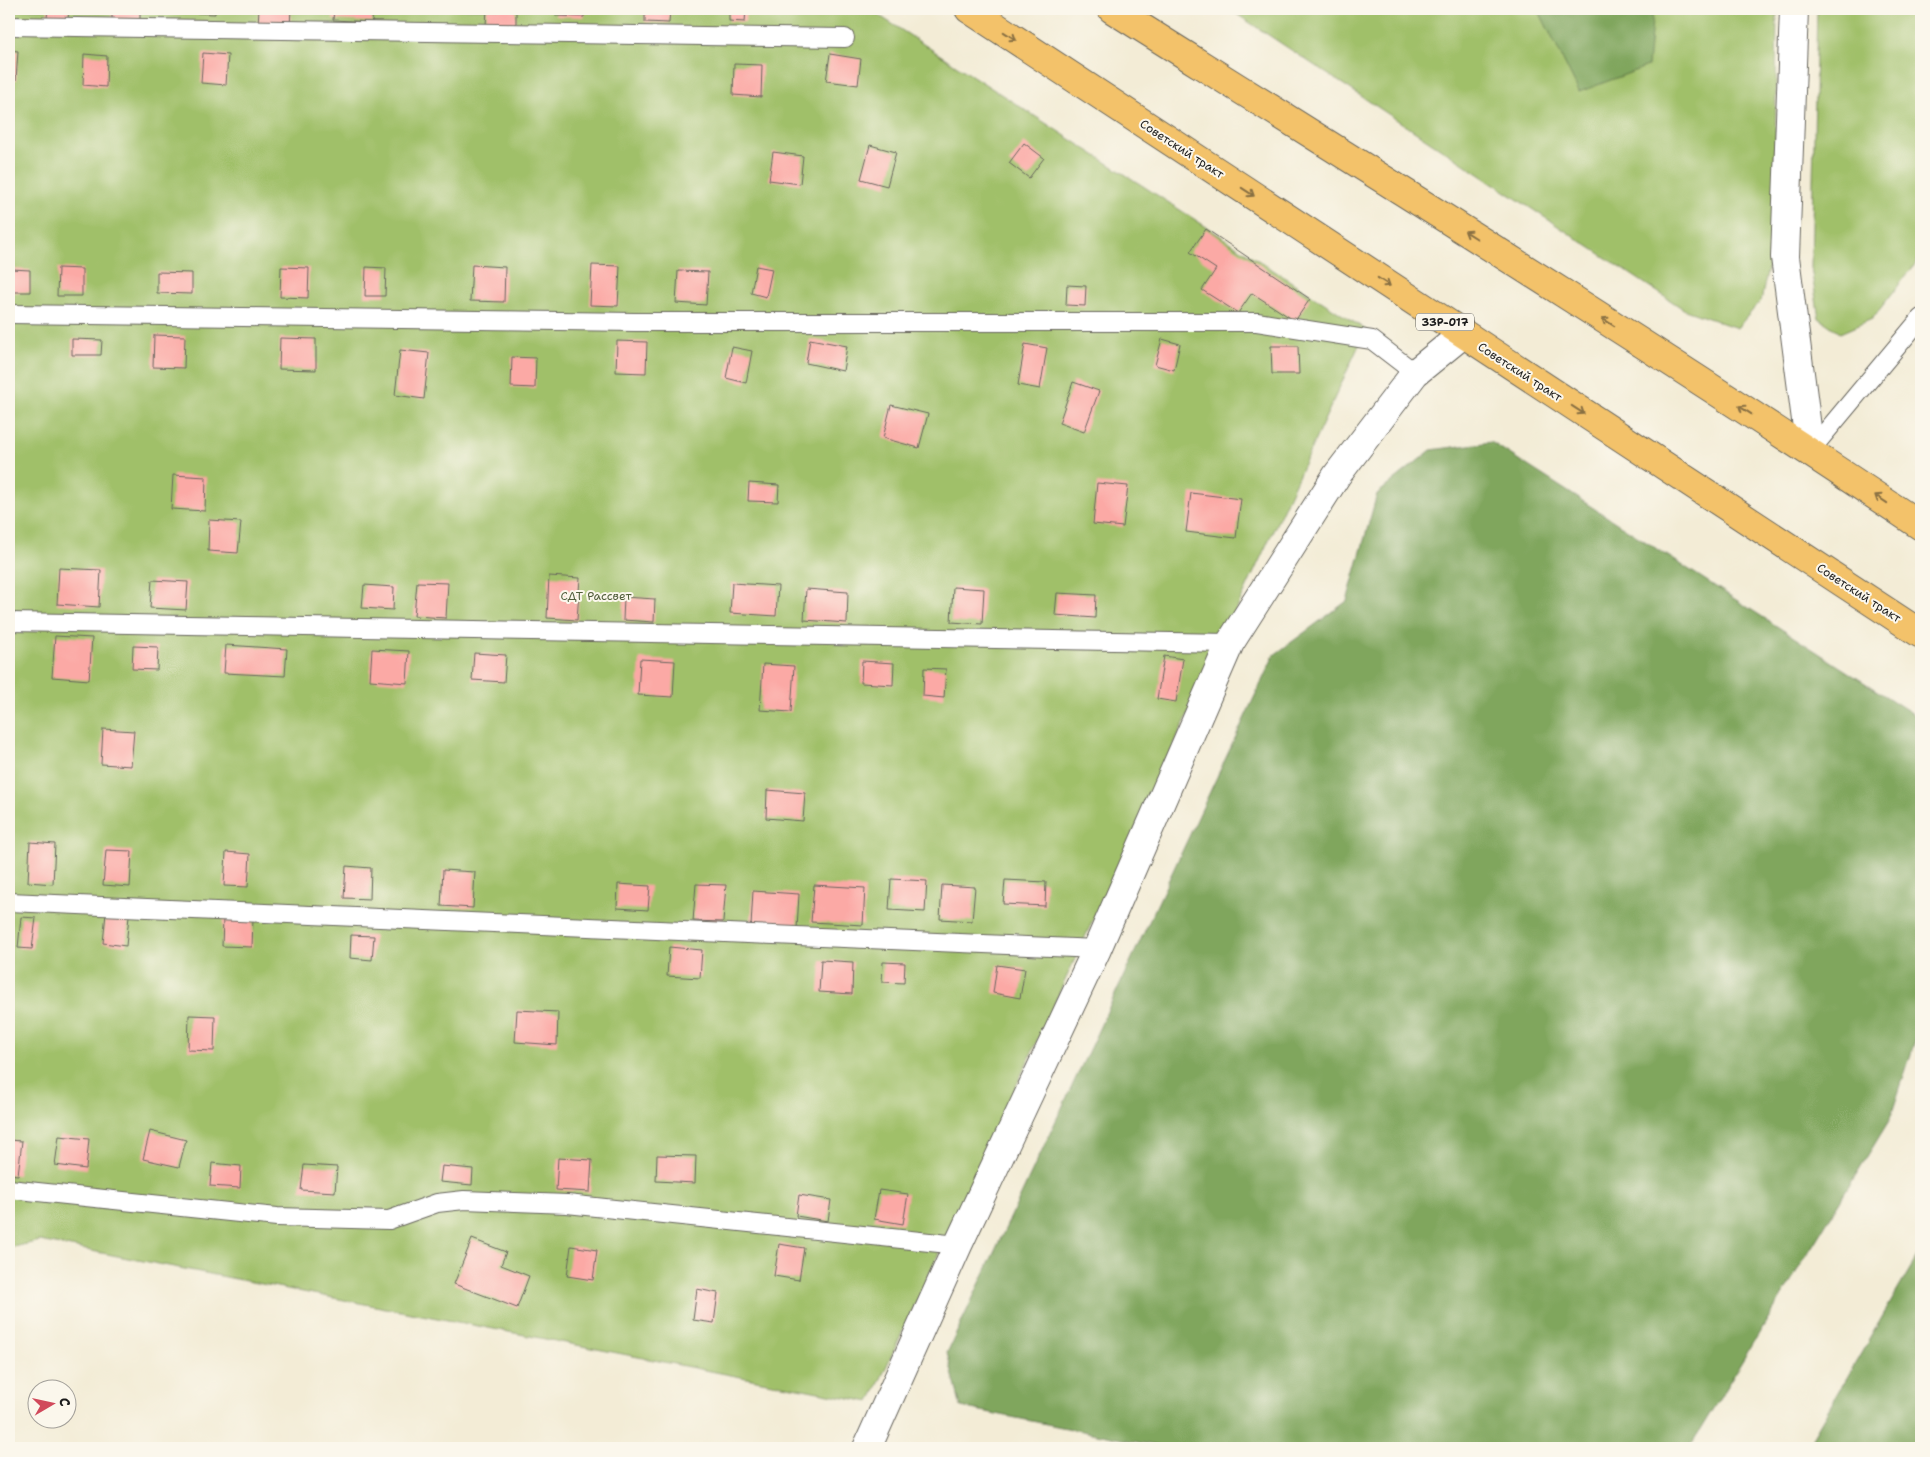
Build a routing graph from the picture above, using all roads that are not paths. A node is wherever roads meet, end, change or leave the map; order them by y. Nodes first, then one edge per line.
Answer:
1 (969, 9) edge
2 (1112, 9) edge
3 (1794, 9) edge
4 (9, 26) edge
5 (845, 38) dead end
6 (9, 314) edge
7 (1921, 318) edge
8 (1463, 334) junction
9 (1415, 373) junction
10 (1810, 451) junction
11 (1921, 526) edge
12 (9, 622) edge
13 (1921, 634) edge
14 (1230, 643) junction
15 (9, 902) edge
16 (1096, 949) junction
17 (9, 1189) edge
18 (958, 1245) junction
19 (867, 1448) edge

1 -> 8 highway, Советский тракт / 33Р-017
10 -> 2 highway
3 - 10 street
4 - 5 lane
6 - 9 lane
7 - 10 lane
8 - 9 street
8 -> 13 highway, Советский тракт / 33Р-017
9 - 14 street
11 -> 10 highway
12 - 14 lane
14 - 16 street
15 - 16 lane
16 - 18 street
17 - 18 lane
18 - 19 street

